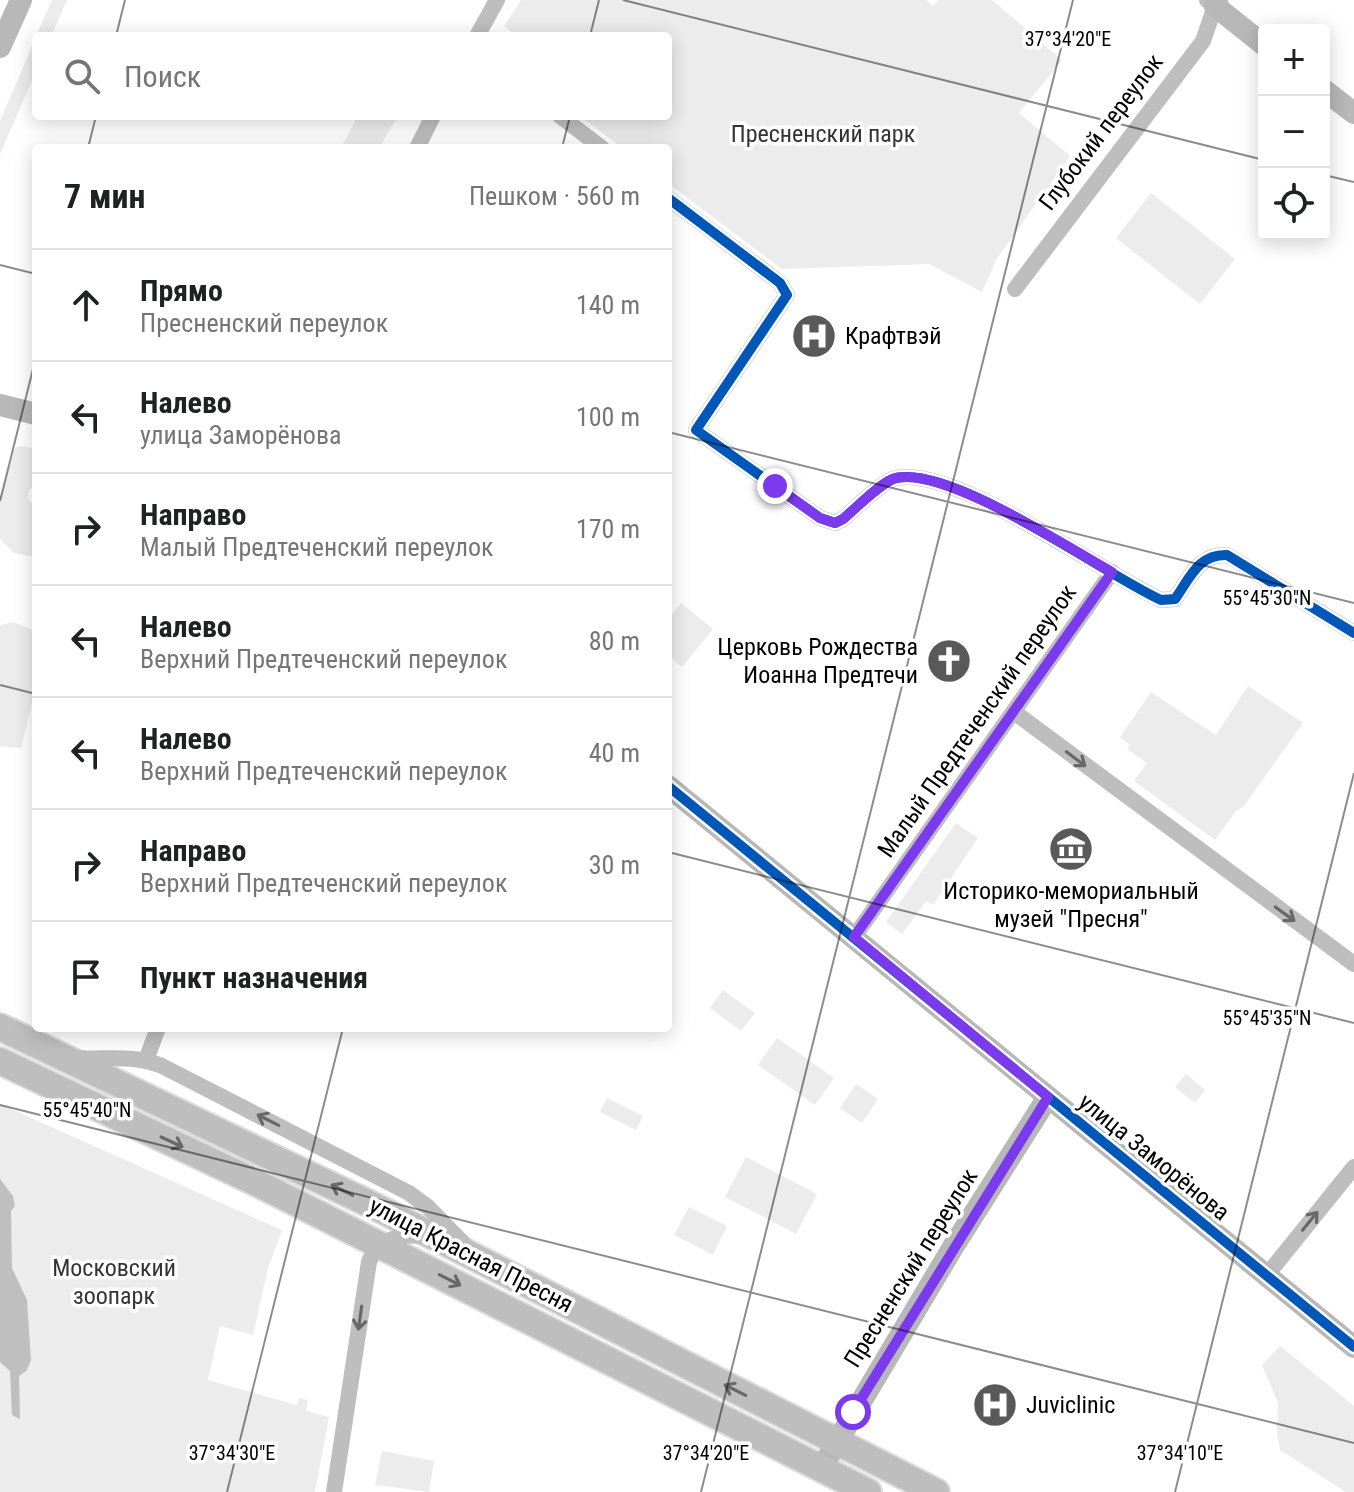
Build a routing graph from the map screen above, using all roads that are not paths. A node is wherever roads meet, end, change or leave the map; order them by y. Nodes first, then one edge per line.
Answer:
1 (21, 0) edge
2 (497, 0) edge
3 (1213, 2) edge
4 (479, 32) edge
5 (1258, 40) edge
6 (0, 47) edge
7 (1330, 95) edge
8 (1354, 113) edge
9 (431, 120) edge
10 (565, 120) edge
11 (419, 144) edge
12 (597, 144) edge
13 (672, 201) edge
14 (1015, 289) dead end
15 (0, 405) edge
16 (32, 413) edge
17 (1112, 572) junction
18 (1354, 633) edge
19 (1014, 712) junction
20 (672, 789) edge
21 (854, 937) junction
22 (1354, 964) edge
23 (0, 1027) edge
24 (156, 1032) edge
25 (65, 1057) junction
26 (146, 1060) junction
27 (0, 1061) edge
28 (1048, 1097) junction
29 (1354, 1167) edge
30 (437, 1237) junction
31 (380, 1244) junction
32 (484, 1261) junction
33 (1267, 1275) junction
34 (1354, 1347) edge
35 (838, 1442) junction
36 (821, 1469) junction
37 (907, 1485) edge
38 (334, 1492) edge
39 (868, 1492) edge
40 (936, 1492) edge

1 - 6 street
2 - 4 street
3 - 5 street
3 - 14 street, Глубокий переулок
7 - 8 street
9 - 11 street
10 - 12 street
13 - 17 street
15 - 16 street
17 - 18 street
17 - 19 street, Малый Предтеченский переулок
19 - 21 street, Малый Предтеченский переулок
19 -> 22 street
20 - 21 street, улица Заморёнова
21 - 28 street, улица Заморёнова
23 - 25 main road, улица Красная Пресня
24 - 26 street
25 - 26 street
30 -> 25 main road, улица Красная Пресня
32 -> 26 street
27 -> 31 main road, улица Красная Пресня
28 - 33 street, улица Заморёнова
28 - 35 street, Пресненский переулок
33 -> 29 street
30 - 31 street
30 - 32 main road, улица Красная Пресня
31 -> 36 main road, улица Красная Пресня
31 -> 38 street
35 -> 32 main road, улица Красная Пресня
33 - 34 street, улица Заморёнова
35 - 36 street, Пресненский переулок
35 - 37 main road, улица Красная Пресня
36 - 39 main road, улица Красная Пресня
37 - 40 main road, улица Красная Пресня

